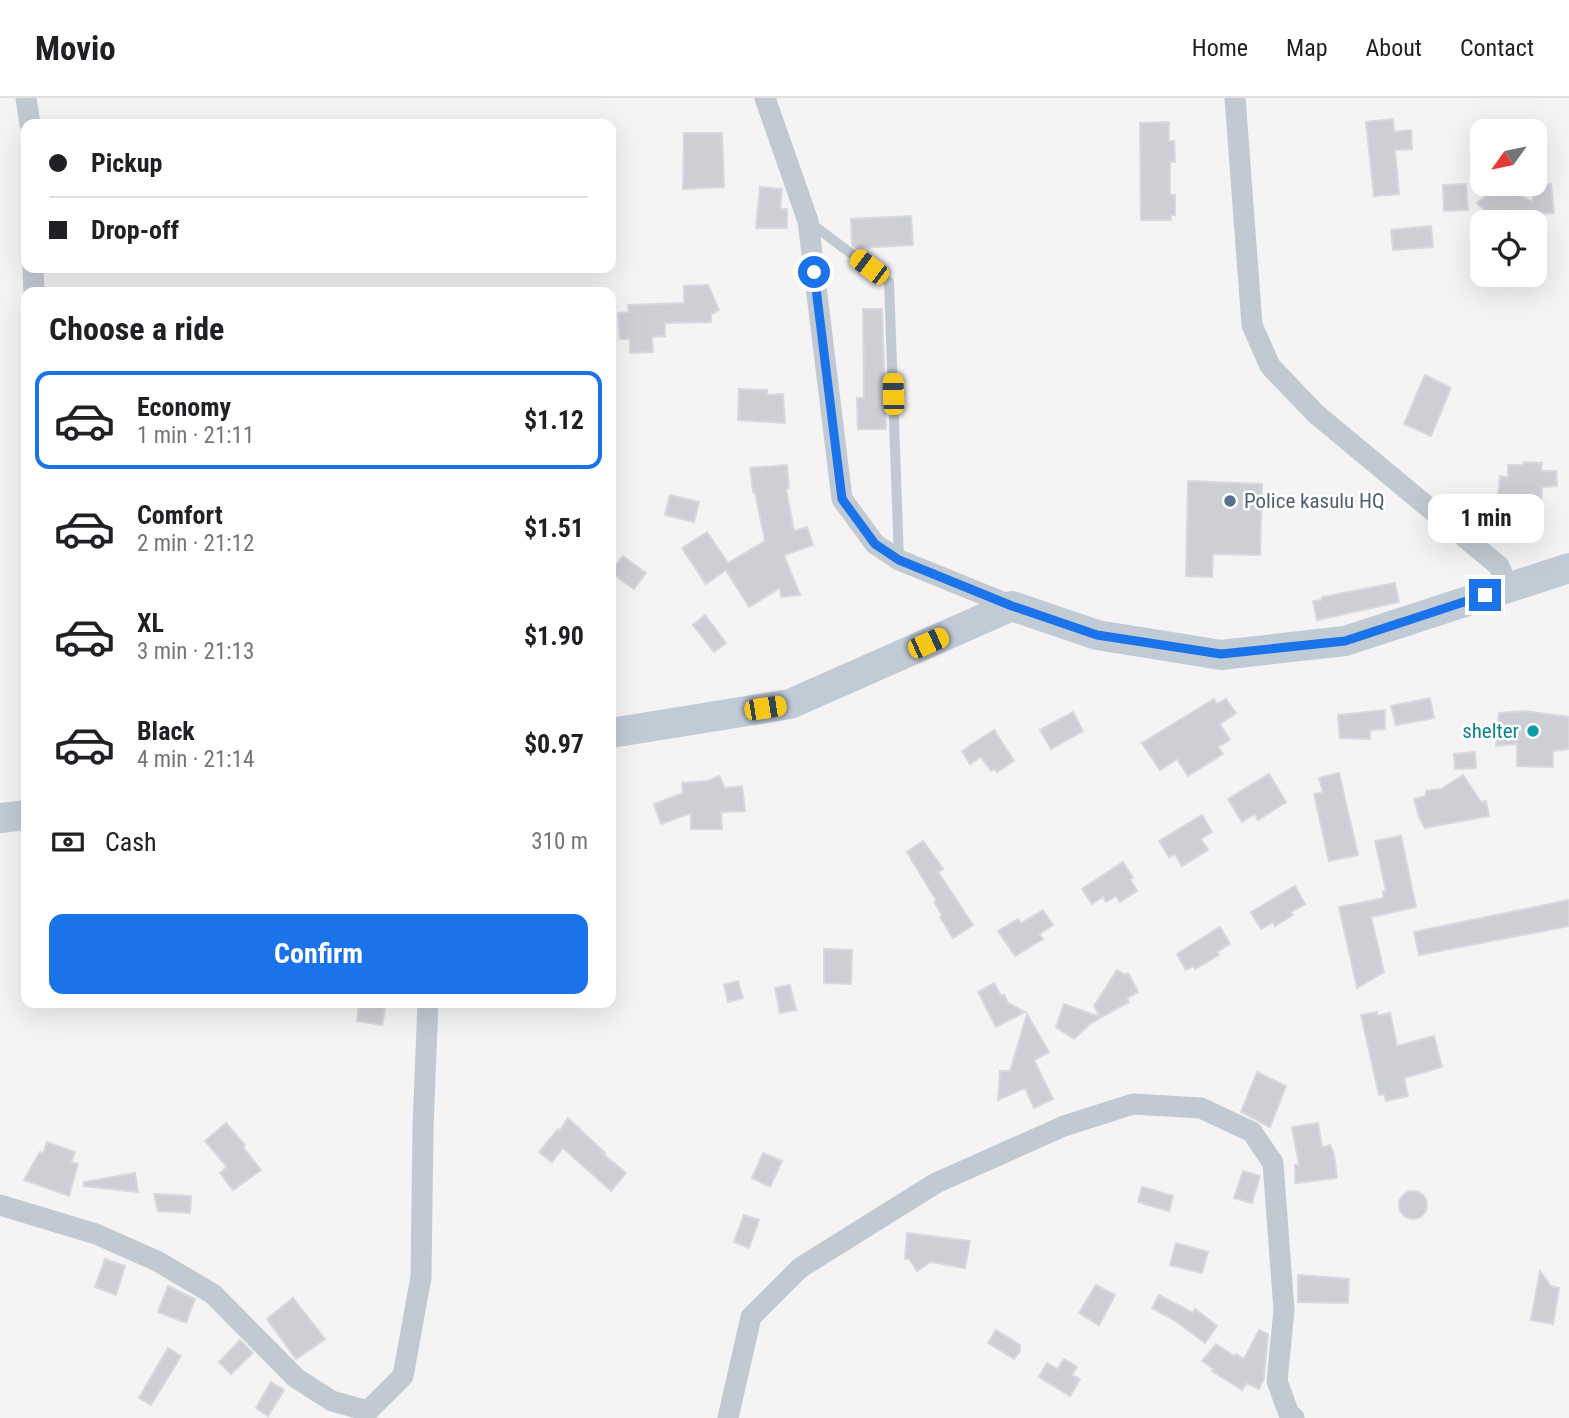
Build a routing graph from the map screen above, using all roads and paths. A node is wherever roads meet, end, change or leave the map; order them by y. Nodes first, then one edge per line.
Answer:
1 (26, 98) edge
2 (765, 98) edge
3 (1235, 98) edge
4 (29, 119) edge
5 (808, 221) junction
6 (899, 560) junction
7 (1569, 568) edge
8 (1508, 587) junction
9 (1012, 606) junction
10 (616, 732) edge
11 (21, 816) edge
12 (0, 818) edge
13 (428, 1008) edge
14 (0, 1205) edge
15 (367, 1415) edge
16 (728, 1418) edge
17 (1294, 1418) edge

1 - 4 street
2 - 5 street
3 - 8 street
5 - 6 street
5 - 6 lane
6 - 9 street
7 - 8 street
8 - 9 street
9 - 10 street
11 - 12 street
13 - 15 street
14 - 15 street
16 - 17 street

